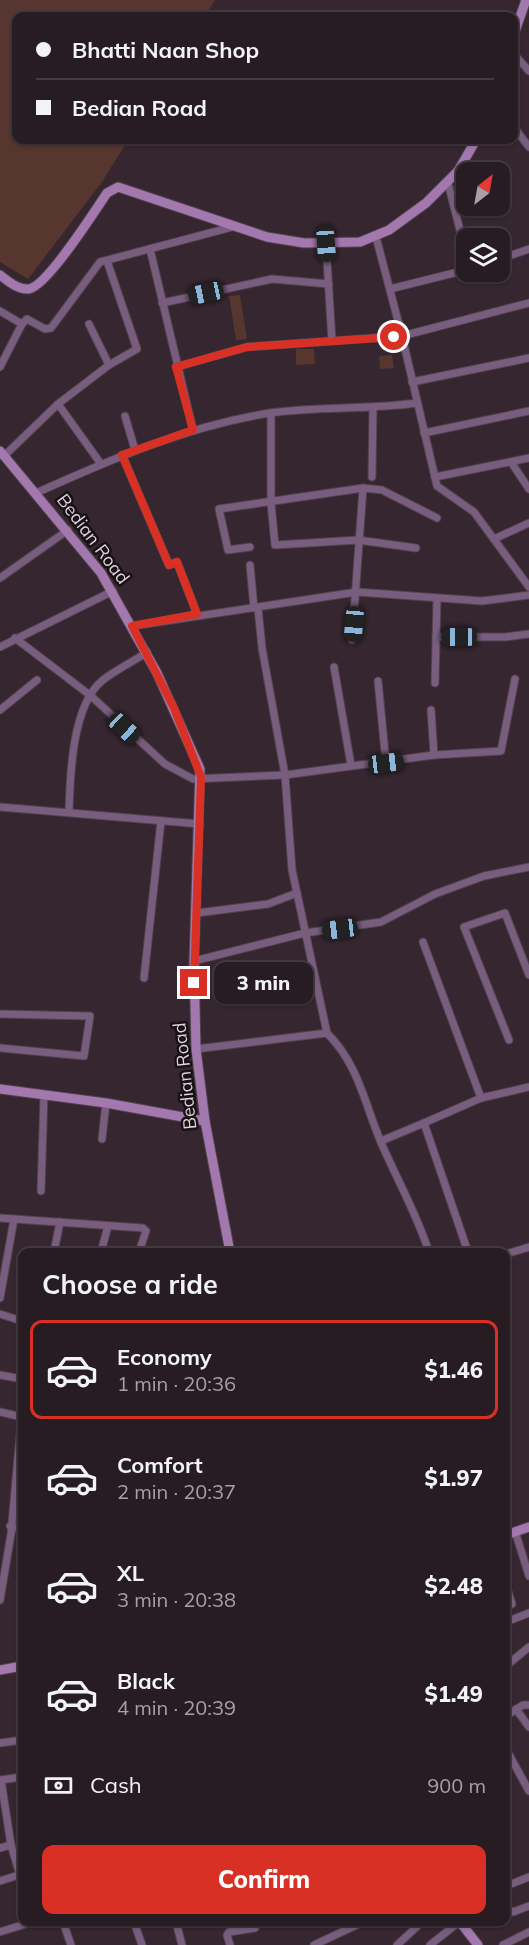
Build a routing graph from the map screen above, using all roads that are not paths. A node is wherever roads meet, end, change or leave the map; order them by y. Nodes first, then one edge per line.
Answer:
1 (526, 0) edge
2 (518, 23) edge
3 (518, 58) edge
4 (529, 71) edge
5 (518, 133) edge
6 (474, 144) edge
7 (529, 147) edge
8 (448, 183) junction
9 (236, 226) junction
10 (459, 228) edge
11 (376, 237) junction
12 (326, 244) junction
13 (150, 249) junction
14 (529, 249) edge
15 (510, 256) edge
16 (107, 261) junction
17 (456, 272) edge
18 (0, 275) edge
19 (329, 284) junction
20 (390, 289) junction
21 (162, 303) junction
22 (529, 303) edge
23 (0, 310) edge
24 (22, 324) junction
25 (89, 324) dead end
26 (402, 336) junction
27 (332, 341) junction
28 (529, 358) edge
29 (109, 365) junction
30 (0, 366) edge
31 (176, 367) junction
32 (412, 382) junction
33 (417, 403) junction
34 (58, 404) junction
35 (373, 407) junction
36 (529, 411) edge
37 (271, 413) junction
38 (125, 416) dead end
39 (193, 430) junction
40 (424, 433) junction
41 (135, 450) junction
42 (2, 454) edge
43 (122, 455) junction
44 (529, 458) edge
45 (511, 462) junction
46 (101, 464) junction
47 (372, 477) dead end
48 (435, 477) junction
49 (363, 488) junction
50 (529, 489) edge
51 (36, 493) junction
52 (271, 503) junction
53 (437, 518) dead end
54 (529, 523) edge
55 (68, 531) junction
56 (494, 539) junction
57 (358, 540) junction
58 (250, 547) dead end
59 (416, 548) dead end
60 (250, 565) dead end
61 (0, 578) edge
62 (529, 587) edge
63 (112, 591) junction
64 (357, 592) junction
65 (529, 595) edge
66 (437, 599) junction
67 (256, 608) junction
68 (197, 614) junction
69 (132, 626) junction
70 (529, 634) edge
71 (436, 637) junction
72 (15, 638) junction
73 (352, 640) dead end
74 (0, 647) edge
75 (147, 652) junction
76 (334, 667) dead end
77 (515, 679) dead end
78 (37, 680) dead end
79 (378, 681) dead end
80 (435, 683) dead end
81 (91, 696) junction
82 (0, 710) edge
83 (430, 710) dead end
84 (434, 755) junction
85 (386, 763) junction
86 (351, 765) junction
87 (285, 775) junction
88 (201, 777) junction
89 (0, 807) edge
90 (69, 812) junction
91 (161, 821) junction
92 (200, 824) junction
93 (529, 867) edge
94 (297, 892) junction
95 (197, 914) junction
96 (306, 933) junction
97 (423, 942) dead end
98 (194, 961) junction
99 (529, 975) edge
100 (144, 978) dead end
101 (0, 1014) edge
102 (327, 1033) junction
103 (509, 1040) dead end
104 (0, 1048) edge
105 (196, 1049) junction
106 (529, 1087) edge
107 (0, 1089) edge
108 (44, 1095) junction
109 (481, 1098) junction
110 (106, 1103) junction
111 (205, 1121) junction
112 (424, 1123) junction
113 (102, 1139) dead end
114 (381, 1141) junction
115 (41, 1191) dead end
116 (0, 1218) edge
117 (14, 1219) junction
118 (60, 1222) junction
119 (108, 1226) junction
120 (529, 1247) edge
121 (55, 1248) edge
122 (102, 1248) edge
123 (140, 1248) edge
124 (229, 1248) edge
125 (427, 1248) edge
126 (467, 1248) edge
127 (510, 1253) edge
128 (0, 1298) edge
129 (0, 1314) edge
130 (18, 1320) edge
131 (0, 1375) edge
132 (18, 1378) edge
133 (0, 1412) edge
134 (18, 1418) edge
135 (18, 1479) edge
136 (10, 1526) junction
137 (18, 1527) edge
138 (529, 1527) edge
139 (510, 1533) edge
140 (529, 1576) edge
141 (0, 1589) edge
142 (0, 1600) edge
143 (529, 1613) edge
144 (510, 1620) edge
145 (529, 1647) edge
146 (510, 1663) edge
147 (18, 1667) edge
148 (0, 1670) edge
149 (524, 1705) edge
150 (510, 1714) edge
151 (529, 1727) edge
152 (18, 1741) edge
153 (0, 1743) edge
154 (510, 1756) edge
155 (18, 1778) edge
156 (1, 1780) edge
157 (529, 1791) edge
158 (11, 1845) junction
159 (0, 1848) edge
160 (18, 1866) edge
161 (18, 1876) edge
162 (529, 1877) edge
163 (0, 1881) edge
164 (510, 1884) edge
165 (529, 1906) edge
166 (510, 1910) edge
167 (19, 1926) edge
168 (64, 1926) edge
169 (135, 1926) edge
170 (177, 1926) edge
171 (354, 1926) edge
172 (418, 1926) edge
173 (455, 1926) edge
174 (463, 1926) edge
175 (255, 1928) dead end
176 (0, 1932) edge
177 (529, 1932) edge
178 (69, 1945) edge
179 (142, 1945) edge
180 (182, 1945) edge
181 (227, 1945) edge
182 (314, 1945) edge
183 (397, 1945) edge
184 (430, 1945) edge
185 (478, 1945) edge
186 (502, 1945) edge

1 - 2 main road
3 - 4 street
5 - 7 street
6 - 8 main road
8 - 10 street
8 - 11 main road
9 - 12 main road
9 - 13 street
9 - 18 main road
11 - 12 main road
11 - 20 street
12 - 19 street
13 - 16 street
13 - 21 street
14 - 15 street
16 - 24 street
16 - 29 street
17 - 20 street
19 - 21 street
19 - 27 street
20 - 26 street
21 - 31 street
22 - 26 street
23 - 24 street
24 - 30 street
25 - 29 street
26 - 27 street
26 - 32 street
27 - 31 street
28 - 32 street
29 - 34 street
31 - 39 street
32 - 33 street
33 - 35 street
33 - 40 street
34 - 42 street
34 - 46 street
35 - 37 street
35 - 47 street
36 - 40 street
37 - 39 street
37 - 52 street
38 - 41 street
39 - 41 street
40 - 48 street
41 - 43 street
42 - 51 main road, Bedian Road
43 - 46 street
43 - 68 street
44 - 45 street
45 - 48 street
45 - 50 street
46 - 51 street
48 - 56 street
49 - 52 street
49 - 53 street
49 - 57 street
51 - 55 main road, Bedian Road
52 - 57 street
52 - 58 street
54 - 56 street
55 - 61 street
55 - 63 main road, Bedian Road
56 - 62 street
57 - 59 street
57 - 64 street
60 - 67 street
63 - 69 main road, Bedian Road
63 - 72 street
64 - 66 street
64 - 67 street
64 - 73 street
65 - 66 street
66 - 71 street
67 - 68 street
67 - 87 street
68 - 69 street
69 - 75 main road, Bedian Road
70 - 71 street
71 - 80 street
72 - 74 street
72 - 81 street
75 - 81 street
75 - 88 main road, Bedian Road
76 - 86 street
77 - 84 street
78 - 82 street
79 - 85 street
81 - 88 street
81 - 90 street
83 - 84 street
84 - 85 street
85 - 86 street
86 - 87 street
87 - 88 street
87 - 94 street
88 - 92 main road, Bedian Road
89 - 90 street
90 - 91 street
91 - 92 street
91 - 100 street
92 - 95 main road, Bedian Road
93 - 96 street
94 - 95 street
94 - 96 street
95 - 98 main road, Bedian Road
96 - 98 street
96 - 102 street
97 - 109 street
98 - 105 main road, Bedian Road
99 - 103 street
101 - 104 street
102 - 105 street
102 - 114 street
105 - 111 main road, Bedian Road
106 - 109 street
107 - 108 main road
108 - 110 main road
108 - 115 street
109 - 112 street
110 - 111 main road
110 - 113 street
111 - 124 main road, Bedian Road
112 - 114 street
112 - 126 street
114 - 125 street
116 - 117 street
117 - 118 street
117 - 128 street
118 - 119 street
118 - 121 street
119 - 122 street
119 - 123 street
120 - 127 street
129 - 130 street
131 - 132 street
133 - 134 street
135 - 136 street
136 - 137 street
136 - 141 street
138 - 139 main road
139 - 140 street
141 - 142 street
143 - 144 street
145 - 146 street
147 - 148 main road
149 - 150 street
149 - 151 street
152 - 153 street
154 - 157 street
155 - 156 street
156 - 158 street
158 - 159 street
158 - 160 street
161 - 163 street
162 - 164 street
165 - 166 street
167 - 176 street
168 - 178 street
169 - 179 street
170 - 180 street
171 - 182 street
172 - 183 street
173 - 184 street
174 - 185 main road
175 - 181 street
177 - 186 street

